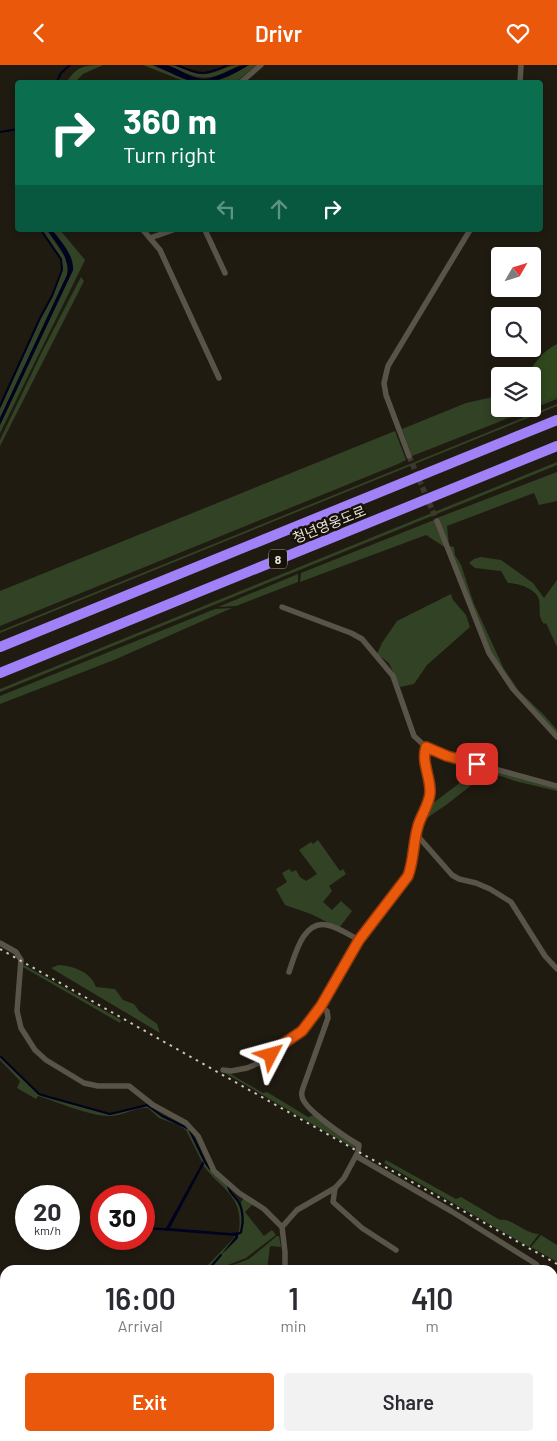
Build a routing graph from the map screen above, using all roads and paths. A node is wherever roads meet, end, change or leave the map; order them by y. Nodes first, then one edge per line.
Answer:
1 (261, 65) edge
2 (521, 65) edge
3 (244, 80) edge
4 (520, 80) edge
5 (145, 232) edge
6 (167, 232) edge
7 (206, 232) edge
8 (469, 232) edge
9 (150, 238) junction
10 (225, 273) dead end
11 (219, 378) dead end
12 (557, 420) edge
13 (557, 446) edge
14 (409, 456) tunnel mouth
15 (437, 521) tunnel mouth
16 (282, 607) dead end
17 (0, 647) edge
18 (0, 673) edge
19 (557, 737) edge
20 (426, 747) junction
21 (557, 786) edge
22 (416, 835) junction
23 (359, 940) junction
24 (0, 943) edge
25 (557, 969) edge
26 (289, 972) dead end
27 (321, 1006) junction
28 (223, 1070) dead end
29 (356, 1156) junction
30 (336, 1187) junction
31 (282, 1227) junction
32 (396, 1250) dead end
33 (284, 1265) edge
34 (536, 1265) edge

1 - 3 street
2 - 4 street
5 - 9 street
6 - 9 street
7 - 10 street
8 - 14 street
9 - 11 street
12 - 17 highway, 청년영웅도로 / 8
13 - 18 highway, 청년영웅도로 / 8
15 - 19 street
16 - 20 street
20 - 21 street
20 - 22 street
22 - 23 street
22 - 25 street
23 - 26 street
23 - 27 street
24 - 31 street
27 - 28 street
27 - 29 street
29 - 30 street
29 - 34 street
30 - 31 street
30 - 32 street
31 - 33 street

